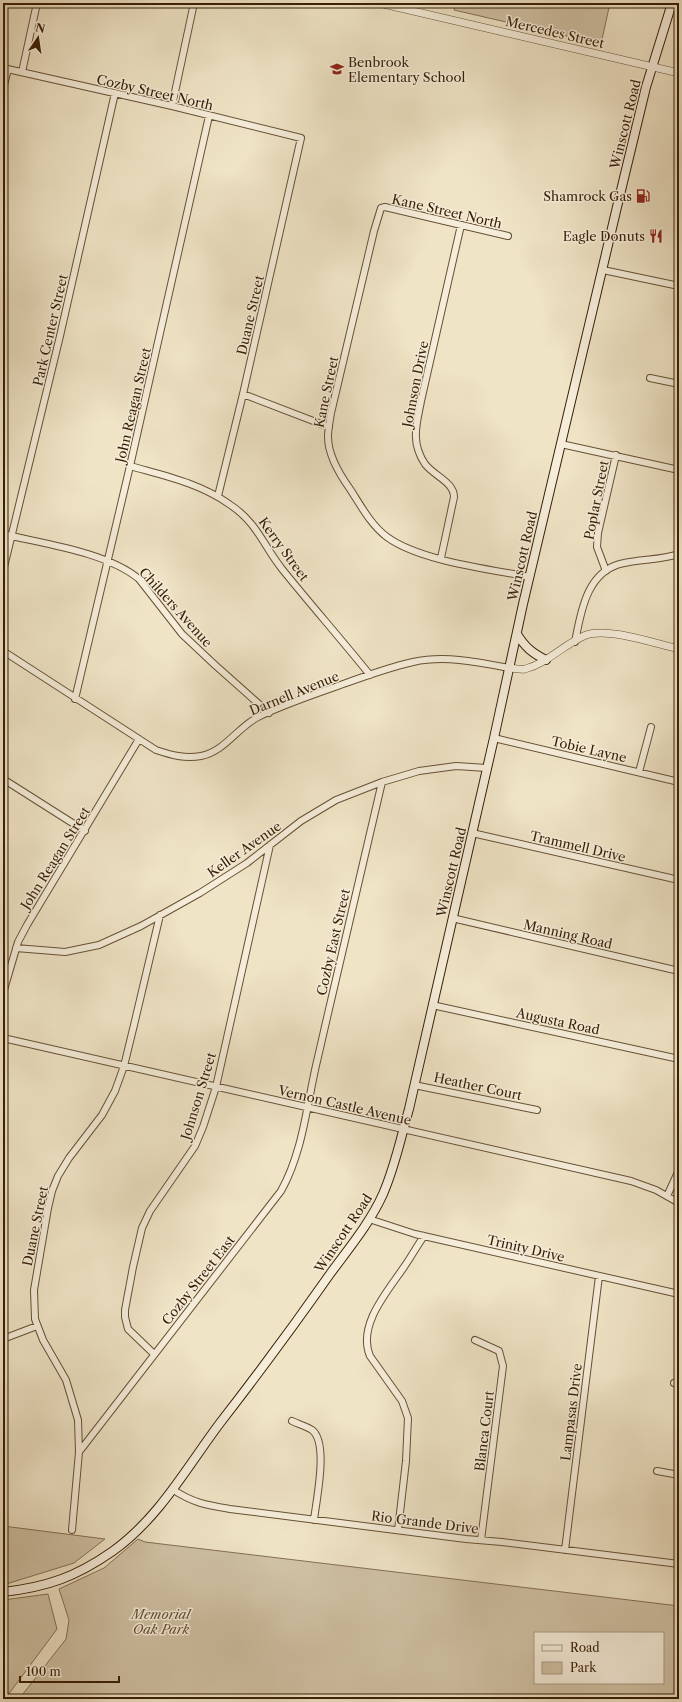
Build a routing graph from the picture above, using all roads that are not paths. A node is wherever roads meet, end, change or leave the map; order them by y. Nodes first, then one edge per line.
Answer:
1 (37, 3) edge
2 (194, 3) edge
3 (379, 3) edge
4 (672, 3) edge
5 (652, 67) junction
6 (5, 68) edge
7 (22, 72) junction
8 (679, 73) edge
9 (3, 89) edge
10 (115, 93) junction
11 (172, 106) junction
12 (209, 116) junction
13 (301, 138) joint
14 (381, 208) joint
15 (461, 225) junction
16 (508, 236) dead end
17 (603, 270) junction
18 (679, 286) edge
19 (650, 378) dead end
20 (679, 384) edge
21 (243, 394) junction
22 (328, 427) junction
23 (561, 444) junction
24 (616, 456) junction
25 (130, 466) junction
26 (679, 470) edge
27 (218, 496) junction
28 (3, 534) edge
29 (11, 536) junction
30 (679, 554) edge
31 (441, 558) junction
32 (108, 560) junction
33 (606, 570) junction
34 (3, 571) edge
35 (530, 577) junction
36 (517, 634) junction
37 (575, 642) junction
38 (679, 649) edge
39 (3, 651) edge
40 (546, 660) junction
41 (509, 668) junction
42 (370, 675) junction
43 (76, 698) junction
44 (269, 713) junction
45 (651, 727) dead end
46 (494, 738) junction
47 (140, 739) junction
48 (487, 768) junction
49 (639, 772) junction
50 (3, 779) edge
51 (382, 782) junction
52 (679, 782) edge
53 (85, 831) junction
54 (472, 833) junction
55 (270, 845) junction
56 (679, 880) edge
57 (160, 915) junction
58 (452, 918) junction
59 (16, 948) junction
60 (679, 970) edge
61 (3, 993) edge
62 (432, 1005) junction
63 (3, 1038) edge
64 (679, 1059) edge
65 (124, 1066) junction
66 (414, 1084) junction
67 (216, 1087) junction
68 (307, 1108) junction
69 (537, 1110) dead end
70 (403, 1130) junction
71 (679, 1170) edge
72 (667, 1196) junction
73 (679, 1203) edge
74 (369, 1219) junction
75 (424, 1236) junction
76 (600, 1276) junction
77 (679, 1294) edge
78 (37, 1326) junction
79 (3, 1339) edge
80 (475, 1340) dead end
81 (154, 1354) junction
82 (292, 1421) dead end
83 (79, 1452) junction
84 (657, 1472) dead end
85 (679, 1475) edge
86 (172, 1489) junction
87 (314, 1520) junction
88 (72, 1530) dead end
89 (398, 1530) junction
90 (481, 1540) junction
91 (565, 1550) junction
92 (679, 1564) edge
93 (3, 1592) edge

1 - 7 street
2 - 11 street
3 - 5 street, Mercedes Street
4 - 5 main road, Winscott Road
5 - 8 street, Mercedes Street
5 - 17 main road, Winscott Road
6 - 7 street, Cozby Street North
6 - 9 street
7 - 10 street, Cozby Street North
10 - 11 street, Cozby Street North
10 - 29 street, Park Center Street
11 - 12 street, Cozby Street North
12 - 13 street, Cozby Street North
12 - 25 street, John Reagan Street
13 - 21 street, Duane Street
14 - 15 street, Kane Street North
14 - 22 street, Kane Street
15 - 16 street, Kane Street North
15 - 31 street, Johnson Drive
17 - 18 street
17 - 23 main road, Winscott Road
19 - 20 street
21 - 22 street
21 - 27 street, Duane Street
22 - 31 street, Kane Street
23 - 24 street
23 - 35 main road, Winscott Road
24 - 26 street
24 - 33 street, Poplar Street
25 - 27 street, Kerry Street
25 - 32 street, John Reagan Street
27 - 42 street, Kerry Street
28 - 29 street, Childers Avenue
29 - 32 street, Childers Avenue
29 - 34 street, Park Center Street
30 - 33 street
31 - 35 street, Kane Street
32 - 43 street, John Reagan Street
32 - 44 street, Childers Avenue
33 - 37 street
35 - 36 main road, Winscott Road
36 - 40 main road
36 - 41 main road, Winscott Road
37 - 38 street
37 - 40 street
39 - 43 street, Darnell Avenue
40 - 41 street
41 - 42 street, Darnell Avenue
41 - 46 main road, Winscott Road
42 - 44 street, Darnell Avenue
43 - 47 street, Darnell Avenue
44 - 47 street, Darnell Avenue
45 - 49 street
46 - 48 main road, Winscott Road
46 - 49 street, Tobie Layne
47 - 53 street, John Reagan Street
48 - 51 street, Keller Avenue
48 - 54 main road, Winscott Road
49 - 52 street, Tobie Layne
50 - 53 street
51 - 55 street, Keller Avenue
51 - 68 street, Cozby East Street
53 - 59 street, John Reagan Street
54 - 56 street, Trammell Drive
54 - 58 main road, Winscott Road
55 - 57 street, Keller Avenue
55 - 67 street, Johnson Street
57 - 59 street, Keller Avenue
57 - 65 street, Duane Street
58 - 60 street, Manning Road
58 - 62 main road, Winscott Road
59 - 61 street, John Reagan Street
62 - 64 street, Augusta Road
62 - 66 main road, Winscott Road
63 - 65 street, Vernon Castle Avenue
65 - 67 street, Vernon Castle Avenue
65 - 78 street, Duane Street
66 - 69 street, Heather Court
66 - 70 main road, Winscott Road
67 - 68 street, Vernon Castle Avenue
67 - 81 street, Johnson Street
68 - 70 street, Vernon Castle Avenue
68 - 81 street, Cozby Street East
70 - 72 street, Vernon Castle Avenue
70 - 74 main road, Winscott Road
71 - 72 street
72 - 73 street, Vernon Castle Avenue
74 - 75 street, Trinity Drive
74 - 86 main road, Winscott Road
75 - 76 street, Trinity Drive
75 - 89 street
76 - 77 street, Trinity Drive
76 - 91 street, Lampasas Drive
78 - 79 street
78 - 83 street, Duane Street
80 - 90 street, Blanca Court
81 - 83 street, Cozby Street East
82 - 87 street
83 - 88 street, Duane Street
84 - 85 street
86 - 87 street, Rio Grande Drive
86 - 93 main road, Winscott Road
87 - 89 street, Rio Grande Drive
89 - 90 street, Rio Grande Drive
90 - 91 street, Rio Grande Drive
91 - 92 street, Rio Grande Drive

